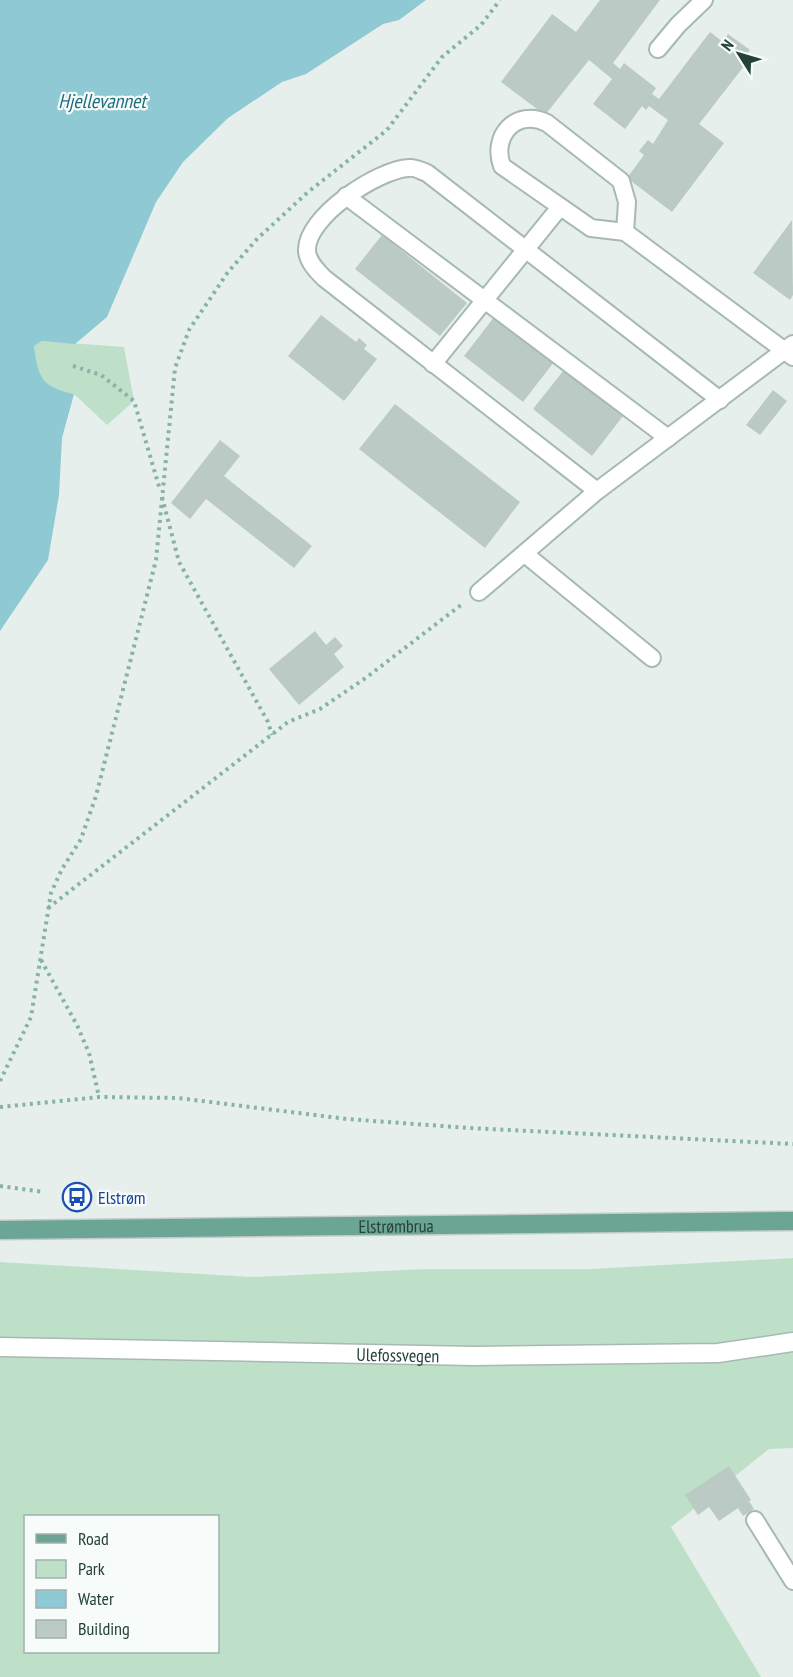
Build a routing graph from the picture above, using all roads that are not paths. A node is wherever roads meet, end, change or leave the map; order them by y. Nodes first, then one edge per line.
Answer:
1 (704, 0) edge
2 (658, 49) dead end
3 (346, 196) junction
4 (560, 207) junction
5 (625, 232) junction
6 (526, 249) junction
7 (485, 301) junction
8 (790, 351) edge
9 (433, 364) junction
10 (720, 400) junction
11 (668, 438) junction
12 (597, 491) junction
13 (525, 554) junction
14 (479, 592) road end
15 (652, 658) dead end
16 (793, 1221) edge
17 (0, 1230) edge
18 (793, 1342) edge
19 (0, 1347) edge
20 (755, 1520) dead end
21 (793, 1581) edge

1 - 2 lane
3 - 6 lane
3 - 7 lane
3 - 9 lane
4 - 5 lane
4 - 5 lane
4 - 6 lane
5 - 8 lane
6 - 7 lane
6 - 10 lane
7 - 9 lane
7 - 11 lane
8 - 10 lane
9 - 12 lane
10 - 11 lane
11 - 12 lane
12 - 13 lane
13 - 14 lane
13 - 15 lane
16 - 17 main road, Elstrømbrua
18 - 19 street, Ulefossvegen
20 - 21 lane

